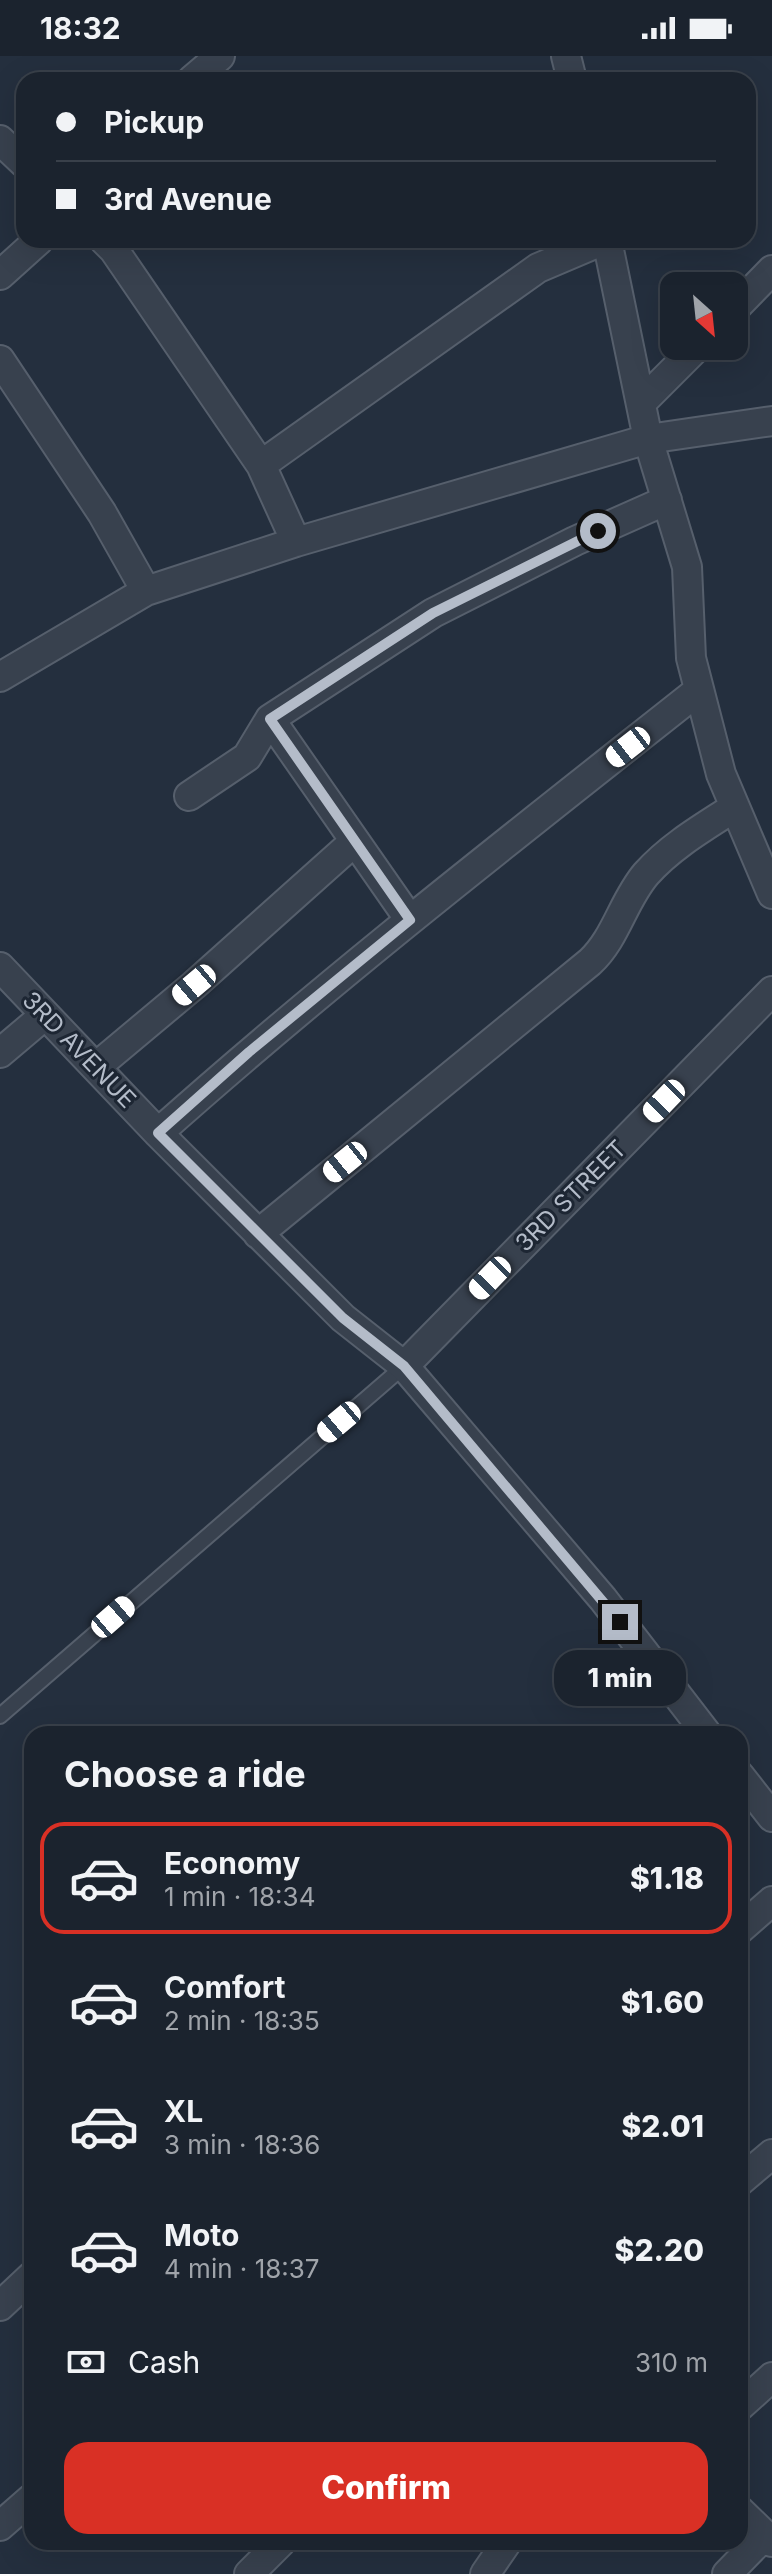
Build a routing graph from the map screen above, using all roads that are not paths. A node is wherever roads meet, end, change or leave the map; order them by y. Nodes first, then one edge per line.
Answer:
1 (220, 56) edge
2 (201, 72) edge
3 (0, 140) edge
4 (16, 155) edge
5 (30, 248) edge
6 (112, 248) edge
7 (587, 248) edge
8 (608, 248) edge
9 (772, 270) edge
10 (0, 275) edge
11 (748, 295) edge
12 (0, 360) edge
13 (684, 360) edge
14 (642, 402) junction
15 (772, 421) edge
16 (648, 439) junction
17 (261, 465) junction
18 (667, 500) junction
19 (296, 542) junction
20 (146, 591) junction
21 (0, 677) edge
22 (699, 690) junction
23 (270, 719) junction
24 (189, 796) dead end
25 (735, 807) junction
26 (355, 841) junction
27 (772, 894) edge
28 (410, 920) junction
29 (0, 967) edge
30 (772, 991) edge
31 (45, 1015) junction
32 (0, 1053) edge
33 (96, 1067) junction
34 (158, 1133) junction
35 (258, 1234) junction
36 (404, 1366) junction
37 (0, 1716) edge
38 (701, 1726) edge
39 (748, 1786) edge
40 (772, 1817) edge
41 (772, 1901) edge
42 (748, 1922) edge
43 (772, 2154) edge
44 (748, 2174) edge
45 (24, 2284) edge
46 (0, 2306) edge
47 (772, 2377) edge
48 (748, 2399) edge
49 (24, 2505) edge
50 (748, 2518) edge
51 (0, 2526) edge
52 (769, 2538) edge
53 (273, 2550) edge
54 (502, 2550) edge
55 (249, 2574) edge
56 (485, 2574) edge
57 (727, 2574) edge

1 - 2 street
3 - 4 street
5 - 10 street
6 - 17 street
7 - 17 street
8 - 14 street
9 - 11 street
12 - 20 street
13 - 14 street
14 - 16 street
15 - 16 street
16 - 18 street
16 - 19 street
17 - 19 street
18 - 22 street
18 - 23 street
19 - 20 street
20 - 21 street
22 - 25 street
22 - 28 street
23 - 24 street
23 - 26 street
25 - 27 street
25 - 35 street
26 - 28 street
26 - 33 street
28 - 34 street
29 - 31 street, 3RD AVENUE
30 - 36 street, 3RD STREET
31 - 32 street
31 - 33 street, 3RD AVENUE
33 - 34 street, 3RD AVENUE
34 - 35 street, 3RD AVENUE
35 - 36 street, 3RD AVENUE
36 - 37 lane
36 - 38 street, 3RD AVENUE
39 - 40 street
41 - 42 street
43 - 44 street
45 - 46 street
47 - 48 street
49 - 51 street
50 - 52 street
52 - 57 street
53 - 55 street
54 - 56 street

